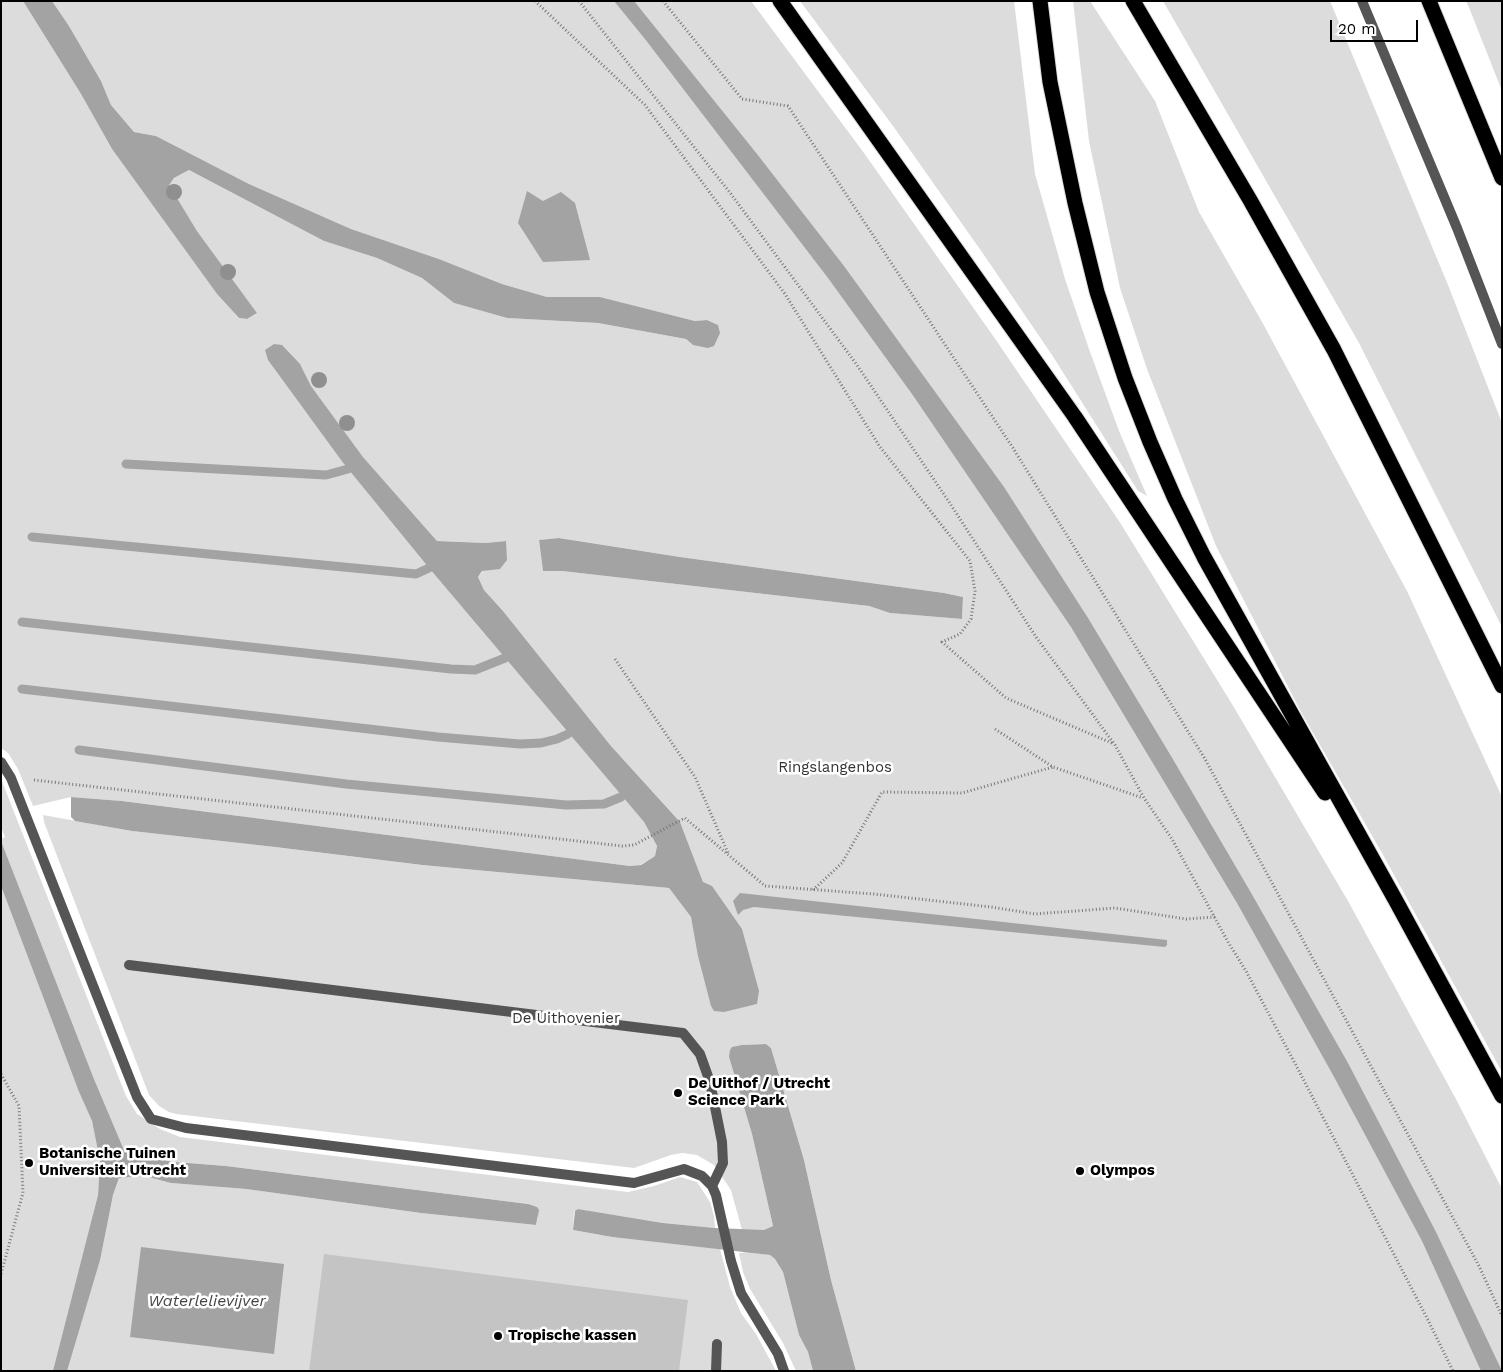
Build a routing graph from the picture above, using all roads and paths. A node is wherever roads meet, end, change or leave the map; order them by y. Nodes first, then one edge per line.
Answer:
1 (535, 1) edge
2 (579, 1) edge
3 (663, 1) edge
4 (780, 1) edge
5 (1040, 1) edge
6 (1133, 1) edge
7 (1362, 1) edge
8 (1429, 1) edge
9 (1502, 178) edge
10 (1502, 344) edge
11 (615, 659) dead end
12 (1502, 686) edge
13 (995, 729) dead end
14 (1115, 745) junction
15 (1, 762) edge
16 (1054, 767) junction
17 (11, 778) junction
18 (1144, 798) junction
19 (730, 856) junction
20 (812, 890) junction
21 (1396, 901) junction
22 (1216, 918) junction
23 (129, 965) dead end
24 (1, 1074) edge
25 (1502, 1096) edge
26 (712, 1186) junction
27 (1, 1274) edge
28 (1502, 1316) edge
29 (717, 1344) dead end
30 (716, 1371) edge
31 (784, 1371) edge
32 (1452, 1371) edge

1 - 14 path
2 - 14 path
3 - 28 path
4 - 21 highway
5 - 21 highway
6 - 12 highway
7 - 10 lane
8 - 9 highway
11 - 19 path
13 - 16 path
14 - 18 path
15 - 17 lane
16 - 18 path
16 - 20 path
17 - 19 path
17 - 26 lane
18 - 22 path
19 - 20 path
20 - 22 path
21 - 25 highway
22 - 32 path
23 - 26 lane
24 - 27 path
26 - 31 lane
29 - 30 lane

